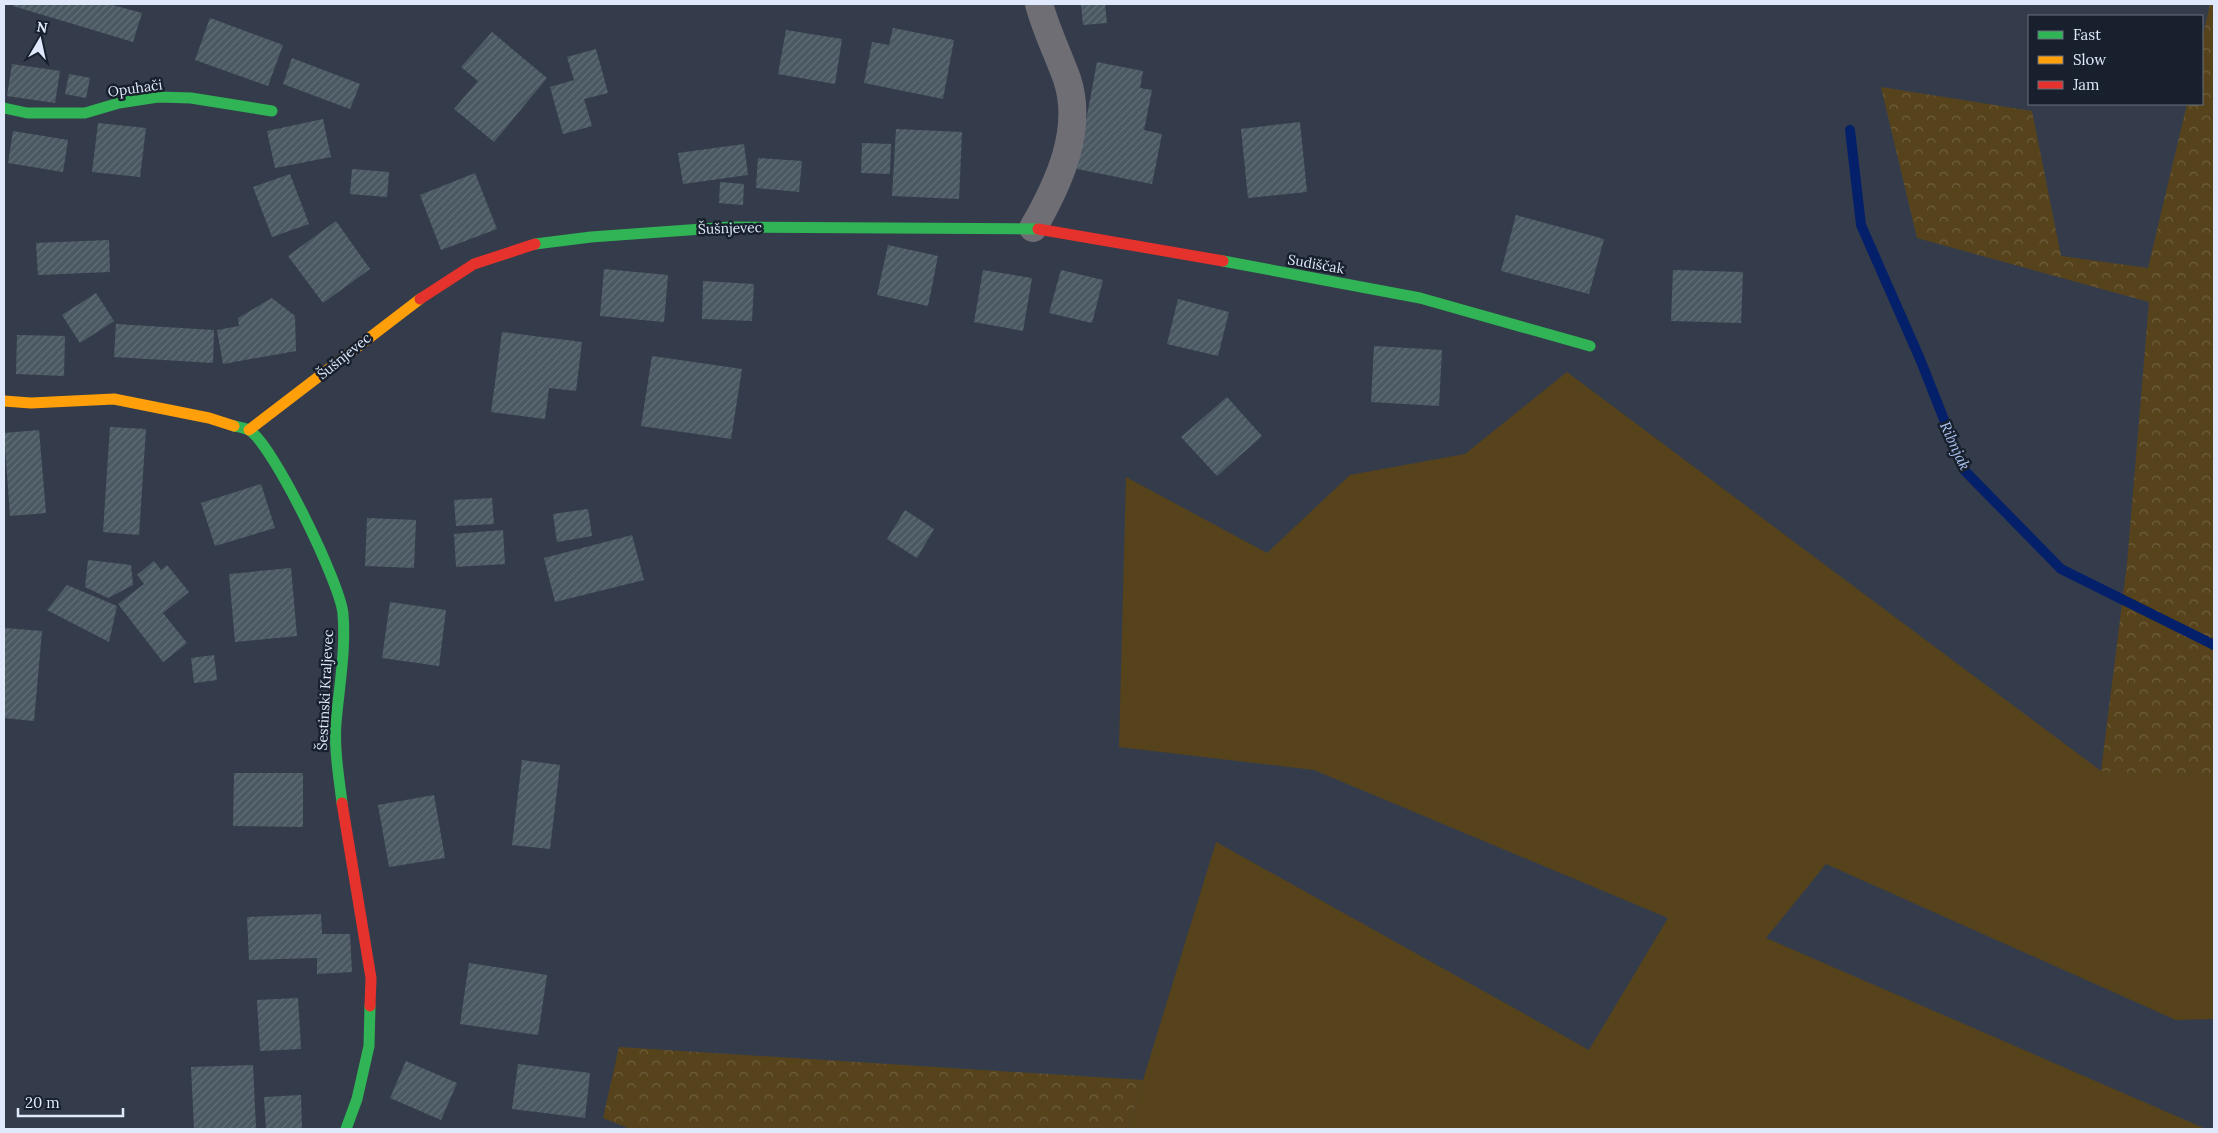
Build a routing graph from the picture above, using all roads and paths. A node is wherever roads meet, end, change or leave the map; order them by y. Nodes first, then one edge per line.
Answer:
1 (1039, 4) edge
2 (4, 108) edge
3 (272, 111) dead end
4 (1033, 228) junction
5 (1590, 346) dead end
6 (4, 401) edge
7 (249, 430) junction
8 (346, 1129) edge

1 - 4 street
2 - 3 street, Opuhači
4 - 5 street, Sudiščak
4 - 7 street, Šušnjevec
6 - 7 street
7 - 8 street, Šestinski Kraljevec

